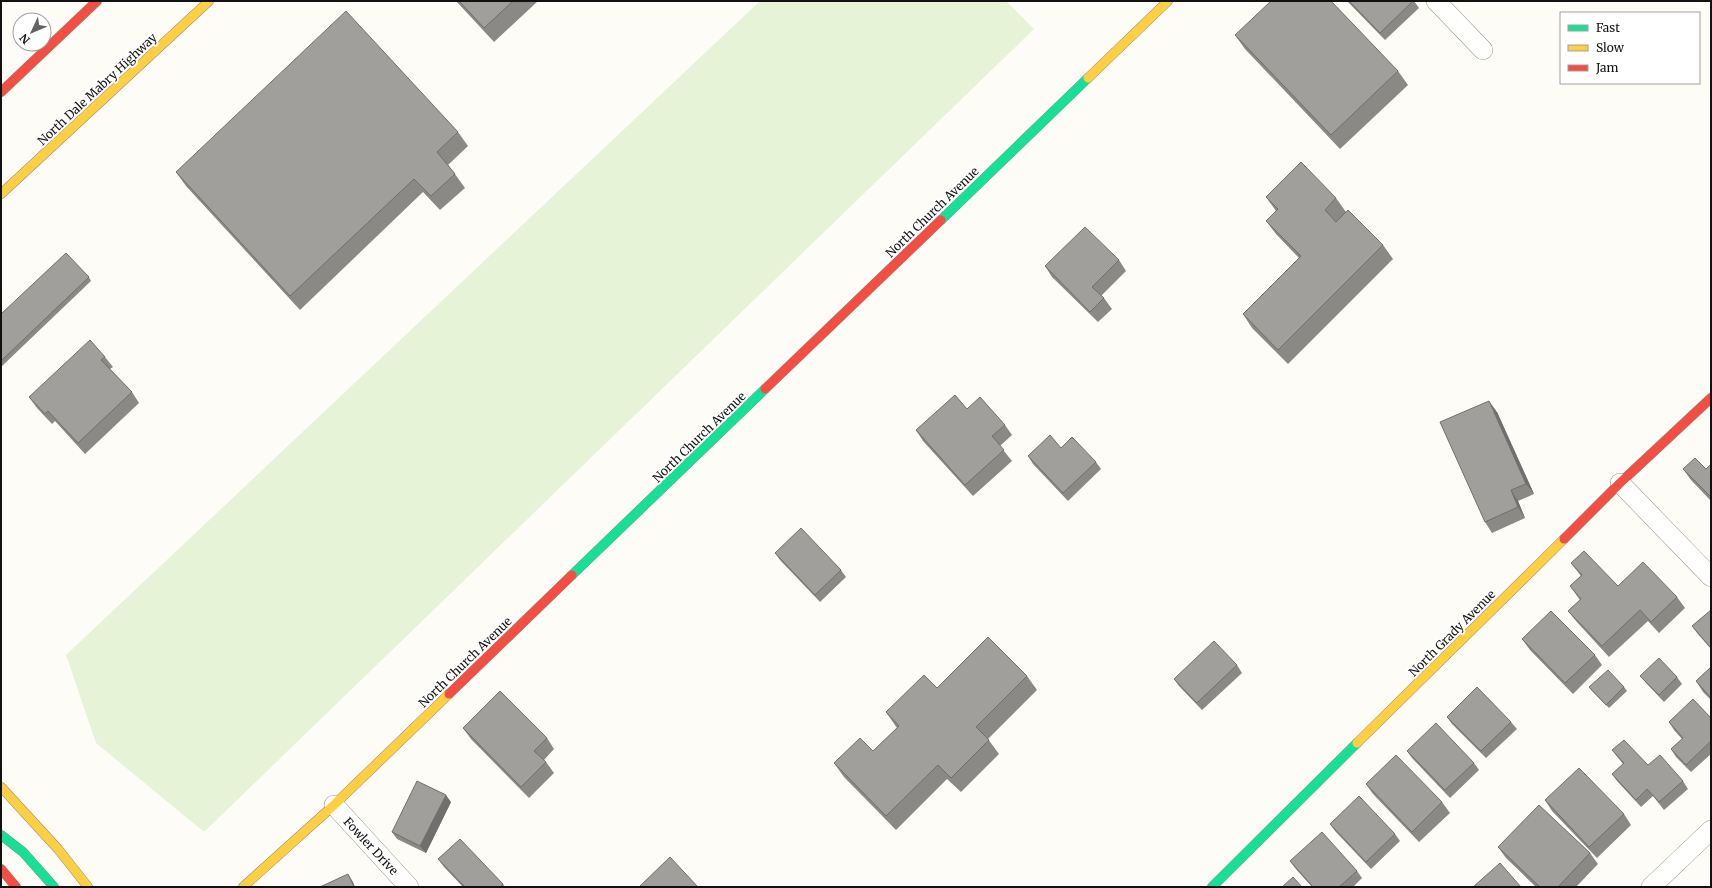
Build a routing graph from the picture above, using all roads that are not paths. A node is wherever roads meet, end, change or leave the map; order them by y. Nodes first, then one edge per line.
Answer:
1 (97, 1) edge
2 (199, 1) edge
3 (209, 1) edge
4 (1168, 1) edge
5 (1436, 1) edge
6 (186, 24) junction
7 (1483, 50) dead end
8 (1, 92) edge
9 (1, 194) edge
10 (1711, 398) edge
11 (1620, 483) junction
12 (1711, 577) edge
13 (1, 787) edge
14 (334, 806) junction
15 (1711, 830) edge
16 (1, 835) edge
17 (1, 869) edge
18 (16, 887) edge
19 (54, 887) edge
20 (88, 887) edge
21 (243, 887) edge
22 (409, 887) edge
23 (1212, 887) edge
24 (1651, 887) edge

1 - 8 street
2 - 6 street
3 - 6 street, North Dale Mabry Highway
4 - 14 street, North Church Avenue
5 - 7 street
6 - 9 street, North Dale Mabry Highway
10 - 11 street, North Grady Avenue
11 - 12 street
11 - 23 street, North Grady Avenue
13 - 20 street
14 - 21 street, North Church Avenue
14 - 22 street, Fowler Drive
15 - 24 street
16 - 19 street
17 - 18 street

